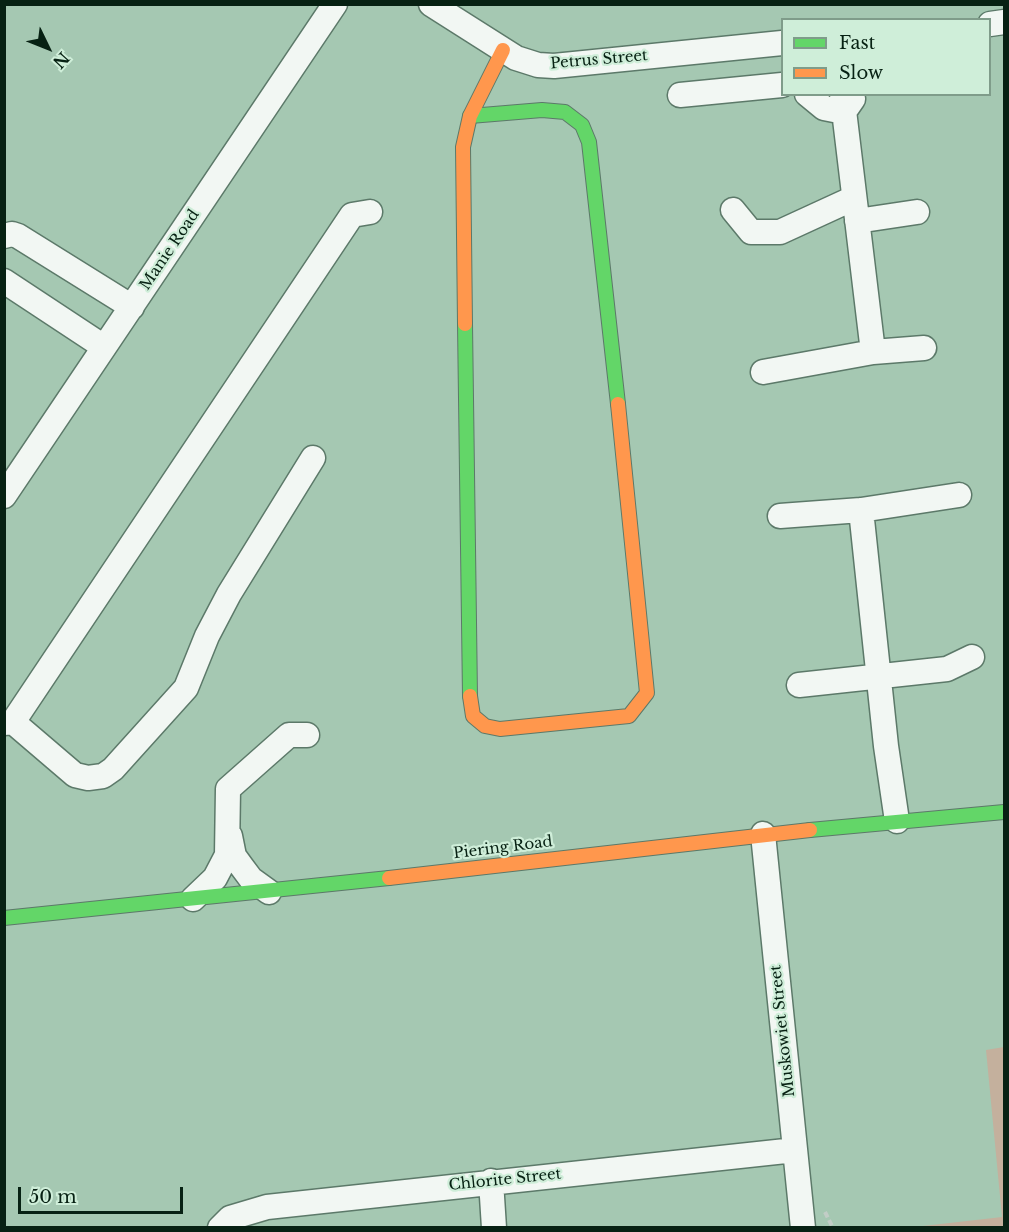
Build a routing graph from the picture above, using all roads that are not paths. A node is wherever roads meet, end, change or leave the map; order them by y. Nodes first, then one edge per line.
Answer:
1 (335, 4) edge
2 (431, 4) edge
3 (781, 43) edge
4 (503, 50) junction
5 (781, 85) edge
6 (680, 95) dead end
7 (809, 96) edge
8 (847, 100) edge
9 (471, 116) junction
10 (856, 209) junction
11 (733, 210) dead end
12 (370, 212) dead end
13 (917, 212) dead end
14 (4, 236) edge
15 (4, 281) edge
16 (132, 307) junction
17 (104, 347) junction
18 (924, 348) dead end
19 (873, 352) junction
20 (763, 372) dead end
21 (313, 458) dead end
22 (959, 495) dead end
23 (4, 496) edge
24 (861, 510) junction
25 (780, 516) dead end
26 (972, 657) dead end
27 (879, 677) junction
28 (799, 685) dead end
29 (9, 723) edge
30 (307, 735) dead end
31 (1005, 812) edge
32 (228, 821) junction
33 (897, 821) junction
34 (763, 834) junction
35 (269, 892) junction
36 (192, 899) junction
37 (4, 918) edge
38 (795, 1149) junction
39 (491, 1181) junction
40 (220, 1227) edge
41 (494, 1227) edge
42 (803, 1227) edge

1 - 16 street, Manie Road
2 - 4 street, Petrus Street
3 - 4 street, Petrus Street
4 - 9 street
5 - 6 street
7 - 8 street
8 - 10 street
9 - 9 street
10 - 11 street
10 - 13 street
10 - 19 street
12 - 29 street
14 - 16 street
15 - 17 street
16 - 17 street, Manie Road
17 - 23 street, Manie Road
18 - 19 street
19 - 20 street
21 - 29 street
22 - 24 street
24 - 25 street
24 - 27 street
26 - 27 street
27 - 28 street
27 - 33 street
30 - 32 street
31 - 33 street, Piering Road
32 - 35 street
32 - 36 street
33 - 34 street, Piering Road
34 - 35 street, Piering Road
34 - 38 street, Muskowiet Street
35 - 36 street, Piering Road
36 - 37 street, Piering Road
38 - 39 street, Chlorite Street
38 - 42 street, Muskowiet Street
39 - 40 street, Chlorite Street
39 - 41 street

